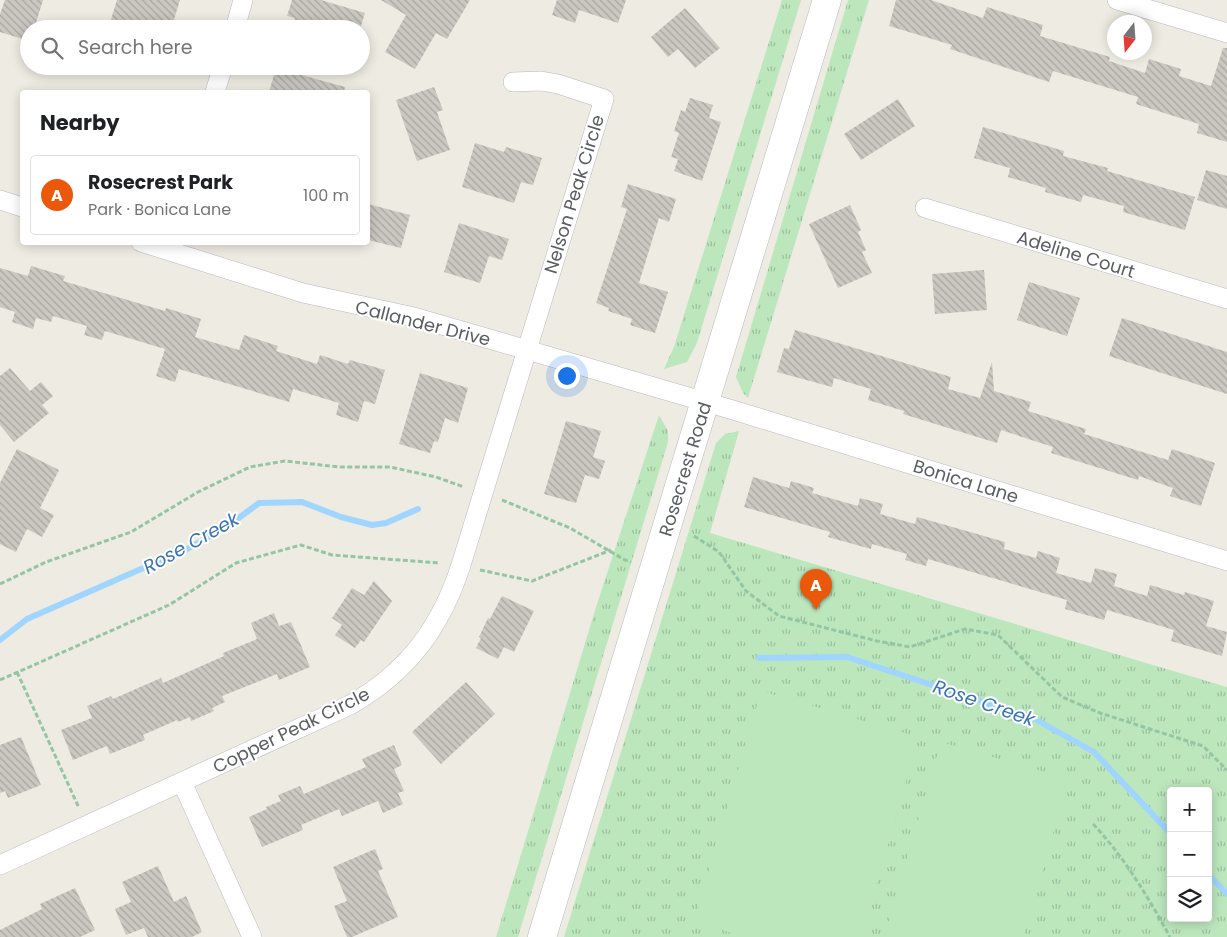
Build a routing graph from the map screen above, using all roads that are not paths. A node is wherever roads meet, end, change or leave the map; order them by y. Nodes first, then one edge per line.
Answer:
1 (243, 0) edge
2 (827, 0) edge
3 (1117, 0) edge
4 (237, 20) edge
5 (1227, 33) edge
6 (220, 75) edge
7 (513, 82) dead end
8 (216, 90) edge
9 (0, 200) edge
10 (20, 205) edge
11 (926, 208) dead end
12 (168, 246) edge
13 (1227, 299) edge
14 (527, 350) junction
15 (705, 403) junction
16 (1227, 561) edge
17 (182, 782) junction
18 (0, 865) edge
19 (252, 937) edge
20 (542, 937) edge

1 - 4 street
2 - 15 main road, Rosecrest Road
3 - 5 street
6 - 8 street
7 - 14 street, Nelson Peak Circle
9 - 10 street
11 - 13 street, Adeline Court
12 - 14 street, Callander Drive
14 - 15 street, Callander Drive
14 - 17 street, Copper Peak Circle
15 - 16 street, Bonica Lane
15 - 20 main road, Rosecrest Road
17 - 18 street, Copper Peak Circle
17 - 19 street

